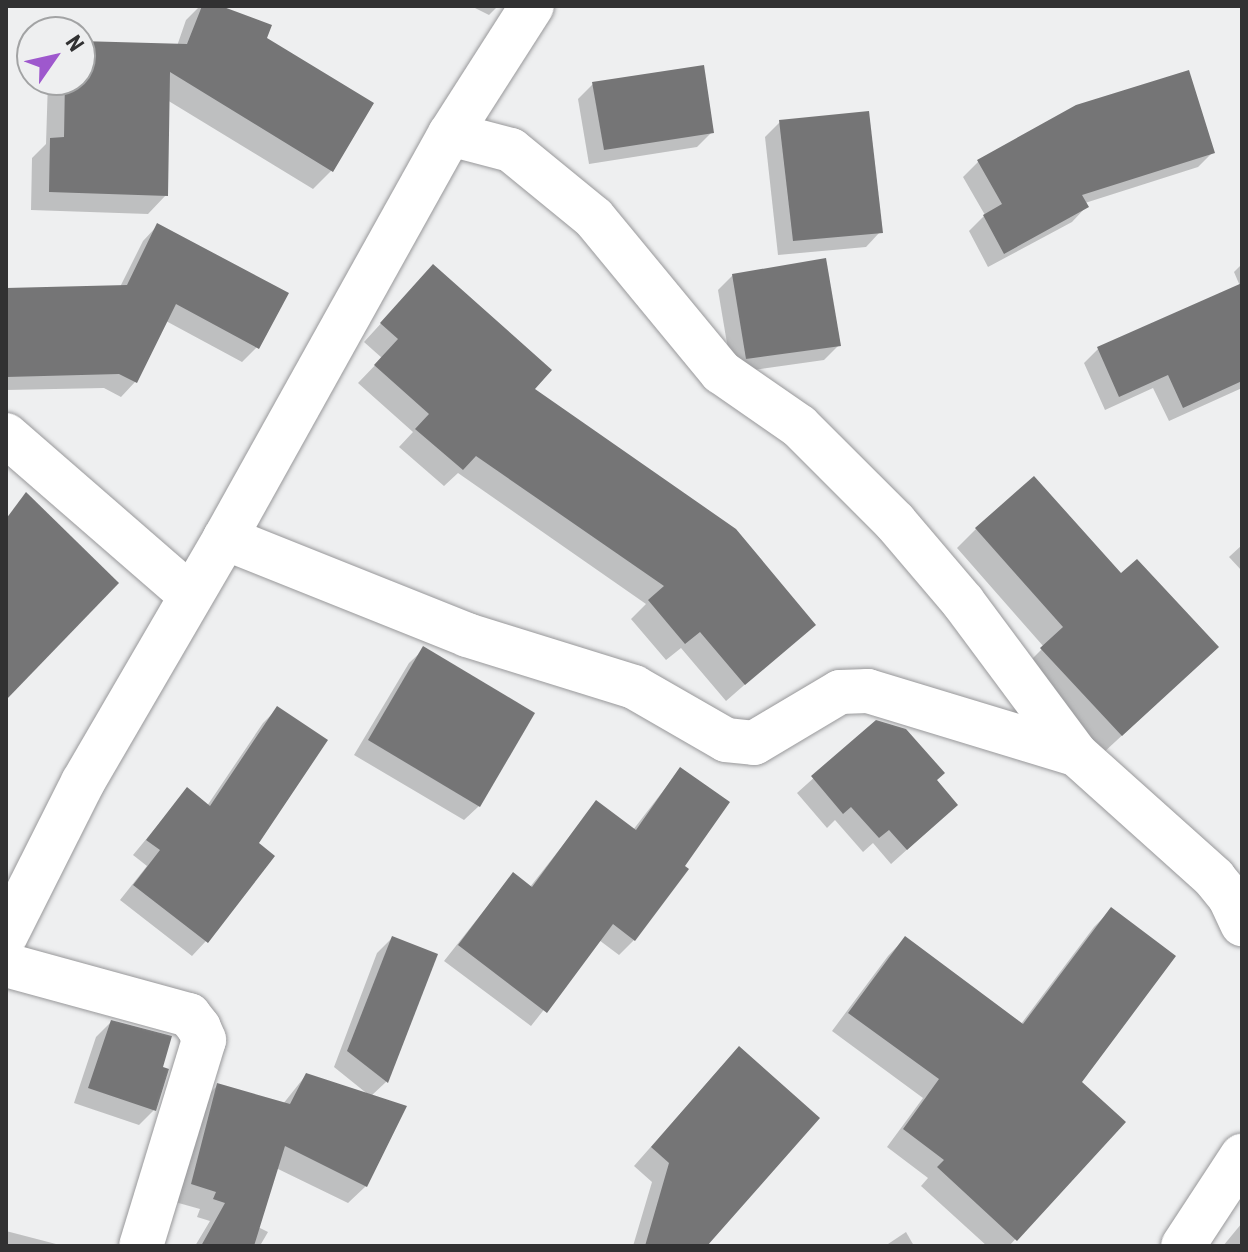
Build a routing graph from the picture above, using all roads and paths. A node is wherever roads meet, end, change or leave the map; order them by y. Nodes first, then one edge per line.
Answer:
1 (532, 6) edge
2 (450, 134) junction
3 (6, 435) edge
4 (225, 538) junction
5 (190, 595) junction
6 (1076, 754) junction
7 (1242, 924) edge
8 (6, 935) edge
9 (6, 965) edge
10 (1242, 1156) edge
11 (141, 1246) edge
12 (1183, 1246) edge

1 - 2 street
2 - 4 street
2 - 6 street
3 - 5 street
4 - 5 street
4 - 6 street
5 - 8 street
6 - 7 street
9 - 11 street
10 - 12 street

